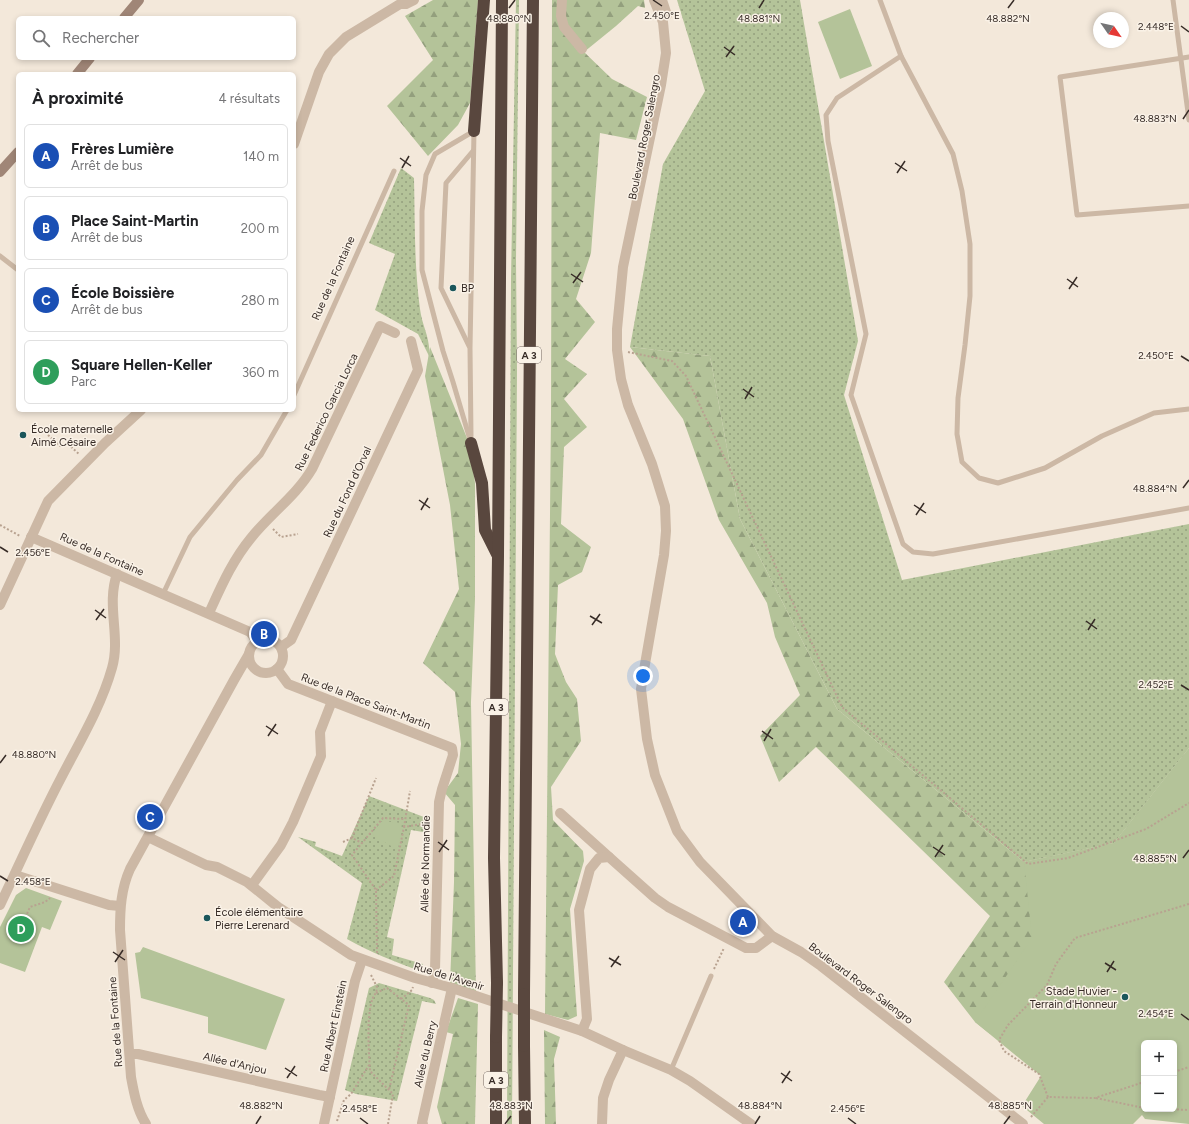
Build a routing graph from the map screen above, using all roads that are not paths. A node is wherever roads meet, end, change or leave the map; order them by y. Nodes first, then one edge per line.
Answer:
1 (139, 0) edge
2 (414, 0) edge
3 (484, 0) edge
4 (502, 0) edge
5 (533, 0) edge
6 (562, 0) edge
7 (654, 0) edge
8 (662, 0) edge
9 (880, 0) edge
10 (1173, 0) edge
11 (399, 2) edge
12 (126, 16) edge
13 (582, 49) dead end
14 (901, 56) junction
15 (1189, 57) edge
16 (1181, 59) junction
17 (88, 60) edge
18 (79, 72) edge
19 (1189, 120) edge
20 (474, 131) junction
21 (296, 138) edge
22 (473, 151) junction
23 (16, 154) edge
24 (394, 171) dead end
25 (0, 172) edge
26 (1189, 206) edge
27 (0, 256) edge
28 (16, 268) edge
29 (623, 274) junction
30 (395, 333) dead end
31 (411, 341) dead end
32 (470, 348) junction
33 (296, 391) edge
34 (1189, 409) edge
35 (139, 412) edge
36 (286, 412) edge
37 (471, 444) junction
38 (1189, 508) edge
39 (31, 537) junction
40 (498, 556) junction
41 (117, 574) junction
42 (163, 594) junction
43 (0, 605) edge
44 (209, 613) junction
45 (257, 641) junction
46 (281, 647) junction
47 (249, 654) junction
48 (253, 666) junction
49 (277, 669) junction
50 (234, 680) junction
51 (332, 701) junction
52 (452, 748) joint
53 (560, 813) dead end
54 (148, 837) junction
55 (609, 857) junction
56 (15, 875) junction
57 (252, 885) junction
58 (0, 905) edge
59 (120, 906) junction
60 (772, 936) junction
61 (362, 960) junction
62 (711, 976) road end
63 (432, 983) junction
64 (452, 988) junction
65 (582, 1031) junction
66 (623, 1050) junction
67 (130, 1054) junction
68 (671, 1070) junction
69 (330, 1097) junction
70 (146, 1124) edge
71 (324, 1124) edge
72 (423, 1124) edge
73 (496, 1124) edge
74 (525, 1124) edge
75 (602, 1124) edge
76 (751, 1124) edge
77 (1023, 1124) edge

1 - 12 main road
2 - 11 street
3 - 20 highway
4 - 40 highway, A 3
5 - 74 highway, A 3, bridge
6 - 13 street
7 - 29 street, Boulevard Roger Salengro
8 - 29 street, Boulevard Roger Salengro
9 - 14 lane
10 - 16 lane
11 - 21 street
14 - 34 lane
14 - 38 lane
15 - 16 lane
16 - 19 lane
16 - 26 lane
17 - 18 main road
20 - 22 lane
20 - 37 lane
22 - 32 lane
22 - 32 lane
23 - 25 main road
24 - 33 lane, Rue de la Fontaine
27 - 28 lane
29 - 60 street, Boulevard Roger Salengro
30 - 44 street, Rue Federico Garcia Lorca
31 - 46 street, Rue du Fond d'Orval
32 - 37 lane
35 - 39 street
36 - 42 lane
37 - 40 highway
39 - 41 street, Rue de la Fontaine
39 - 43 street
40 - 73 highway, A 3, bridge
41 - 42 street, Rue de la Fontaine
41 - 56 street
42 - 44 street, Rue de la Fontaine
44 - 45 street, Rue de la Fontaine
45 - 46 street
45 - 47 street
46 - 49 street
47 - 48 street
47 - 50 street, Rue de la Fontaine
48 - 49 street
48 - 50 street, Rue de la Fontaine
49 - 51 street, Rue de la Place Saint-Martin
50 - 54 street, Rue de la Fontaine
51 - 52 street, Rue de la Place Saint-Martin
51 - 57 street
52 - 63 street, Allée de Normandie
53 - 55 street
54 - 57 street, Rue de l'Avenir
54 - 59 street, Rue de la Fontaine
55 - 60 street
55 - 65 street
56 - 58 street
56 - 59 street
57 - 61 street, Rue de l'Avenir
59 - 67 street, Rue de la Fontaine
60 - 77 street, Boulevard Roger Salengro
61 - 63 street, Rue de l'Avenir
61 - 69 street, Rue Albert Einstein
62 - 68 lane
63 - 64 street, Rue de l'Avenir
64 - 65 street, Rue de l'Avenir
64 - 72 street, Allée du Berry
65 - 66 street, Rue de l'Avenir
66 - 68 street, Rue de l'Avenir
66 - 75 street
67 - 69 street, Allée d'Anjou
67 - 70 street, Rue de la Fontaine
68 - 76 street, Rue de l'Avenir
69 - 71 street

